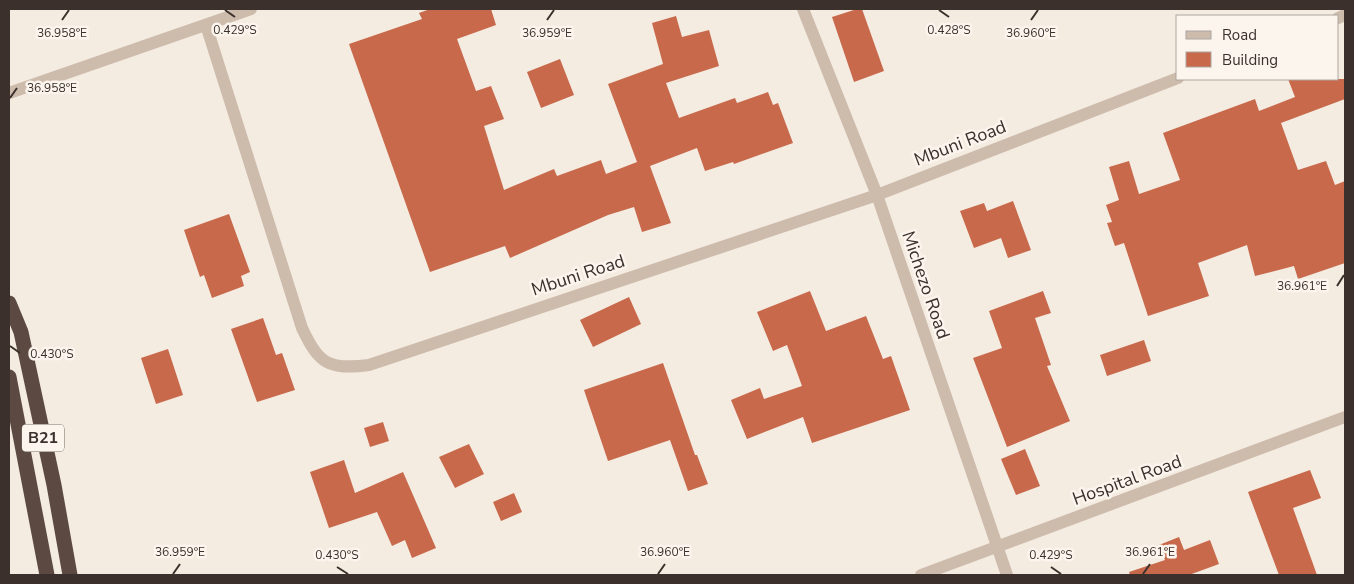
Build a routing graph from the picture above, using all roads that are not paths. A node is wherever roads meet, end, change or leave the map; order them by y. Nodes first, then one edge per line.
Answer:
1 (251, 9) edge
2 (803, 9) edge
3 (206, 25) junction
4 (1176, 79) edge
5 (9, 93) edge
6 (876, 195) junction
7 (9, 304) edge
8 (9, 377) edge
9 (1345, 417) edge
10 (996, 547) junction
11 (47, 575) edge
12 (70, 575) edge
13 (921, 575) edge
14 (1007, 575) edge

1 - 3 street
2 - 6 street, Michezo Road
3 - 5 street
3 - 6 street, Mbuni Road
4 - 6 street, Mbuni Road
6 - 10 street, Michezo Road
7 - 12 highway, B21
8 - 11 highway, B21
9 - 10 street, Hospital Road
10 - 13 street, Hospital Road
10 - 14 street, Michezo Road

